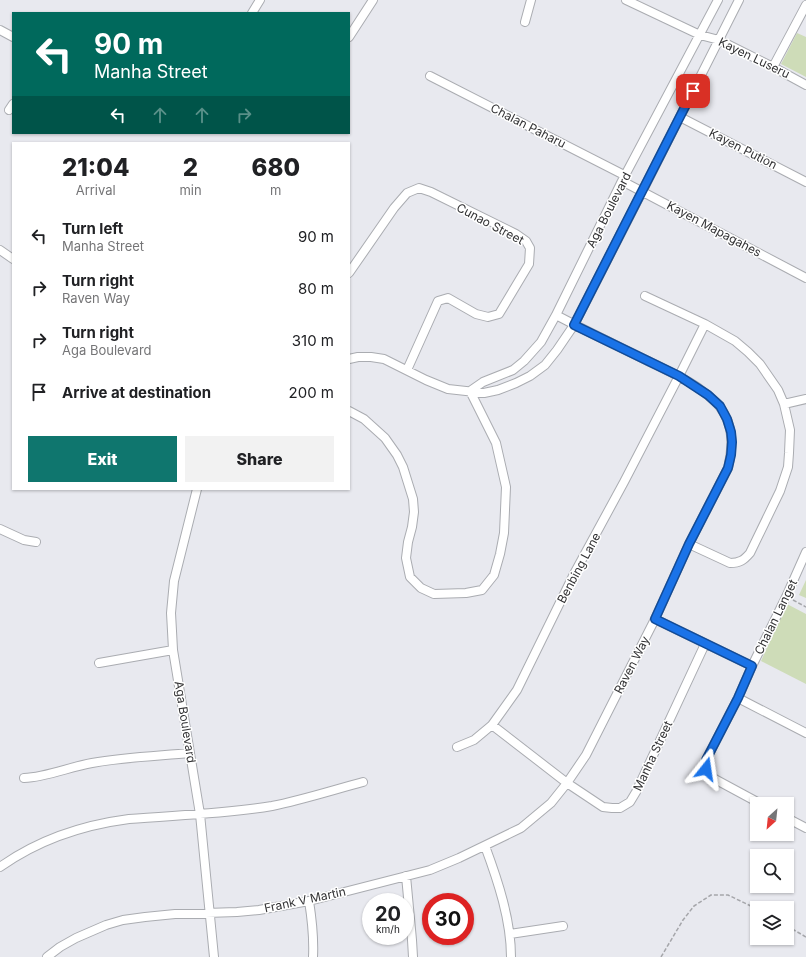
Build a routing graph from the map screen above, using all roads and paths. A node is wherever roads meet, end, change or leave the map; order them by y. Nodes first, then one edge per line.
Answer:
1 (260, 0) edge
2 (373, 0) edge
3 (531, 0) edge
4 (626, 0) edge
5 (718, 0) edge
6 (739, 0) edge
7 (806, 6) edge
8 (253, 12) edge
9 (525, 22) dead end
10 (0, 30) edge
11 (350, 35) edge
12 (700, 35) junction
13 (12, 36) edge
14 (719, 40) junction
15 (773, 66) junction
16 (430, 76) dead end
17 (806, 85) edge
18 (680, 117) junction
19 (624, 178) junction
20 (806, 182) edge
21 (642, 192) junction
22 (0, 250) edge
23 (12, 258) edge
24 (350, 272) edge
25 (806, 278) edge
26 (645, 296) dead end
27 (556, 315) junction
28 (705, 324) junction
29 (574, 325) junction
30 (350, 359) edge
31 (407, 370) junction
32 (679, 376) junction
33 (470, 392) junction
34 (806, 399) edge
35 (784, 404) junction
36 (350, 412) edge
37 (198, 490) edge
38 (0, 529) edge
39 (36, 542) dead end
40 (689, 544) junction
41 (806, 552) edge
42 (786, 597) junction
43 (806, 607) edge
44 (655, 619) junction
45 (705, 644) junction
46 (173, 650) junction
47 (99, 663) dead end
48 (752, 666) junction
49 (738, 698) junction
50 (492, 725) junction
51 (806, 733) edge
52 (457, 746) dead end
53 (190, 753) junction
54 (24, 778) dead end
55 (363, 782) dead end
56 (567, 783) junction
57 (750, 798) edge
58 (200, 814) junction
59 (794, 822) edge
60 (806, 828) edge
61 (485, 846) junction
62 (0, 867) edge
63 (406, 876) junction
64 (308, 901) junction
65 (750, 906) edge
66 (210, 912) junction
67 (563, 926) dead end
68 (794, 930) edge
69 (510, 934) junction
70 (806, 938) edge
71 (46, 957) edge
72 (214, 957) edge
73 (314, 957) edge
74 (413, 957) edge
75 (511, 957) edge
76 (661, 957) edge

1 - 8 street
2 - 11 street
3 - 9 street
4 - 12 street, Kayen Luseru
5 - 12 street, Aga Boulevard
6 - 14 street, Aga Boulevard
7 - 15 street
10 - 13 street
12 - 14 street, Kayen Luseru
12 - 19 street, Aga Boulevard
14 - 15 street, Kayen Luseru
14 - 18 street, Aga Boulevard
15 - 17 street, Kayen Luseru
16 - 19 street, Chalan Paharu
18 - 20 street, Kayen Pution
18 - 21 street, Aga Boulevard
19 - 21 street, Kayen Mapagahes
19 - 27 street, Aga Boulevard
21 - 25 street, Kayen Mapagahes
21 - 29 street, Aga Boulevard
22 - 23 street
24 - 31 street, Cunao Street
26 - 28 street
27 - 29 street, Raven Way
27 - 33 street, Aga Boulevard
28 - 32 street, Benbing Lane
28 - 35 street
29 - 32 street, Raven Way
29 - 33 street, Aga Boulevard
30 - 31 street, Aga Boulevard
31 - 33 street, Aga Boulevard
32 - 40 street, Raven Way
32 - 50 street, Benbing Lane
33 - 36 street
34 - 35 street
35 - 40 street
37 - 46 street, Aga Boulevard
38 - 39 street
40 - 44 street, Raven Way
41 - 42 street, Chalan Langet
42 - 43 path
42 - 48 street, Chalan Langet
44 - 45 street
44 - 56 street, Raven Way
45 - 48 street
45 - 56 street, Manha Street
46 - 47 street
46 - 53 street, Aga Boulevard
48 - 49 street, Chalan Langet
49 - 51 street
49 - 57 street, Chalan Langet
50 - 52 street, Benbing Lane
50 - 56 street
53 - 54 street
53 - 58 street, Aga Boulevard
55 - 58 street
56 - 61 street, Frank V Martin
58 - 62 street
58 - 66 street, Aga Boulevard
59 - 60 street
61 - 63 street, Frank V Martin
61 - 69 street
63 - 64 street, Frank V Martin
63 - 74 street
64 - 66 street, Frank V Martin
64 - 73 street
65 - 76 path
66 - 71 street, Frank V Martin
66 - 72 street, Aga Boulevard
67 - 69 street
68 - 70 path
69 - 75 street

